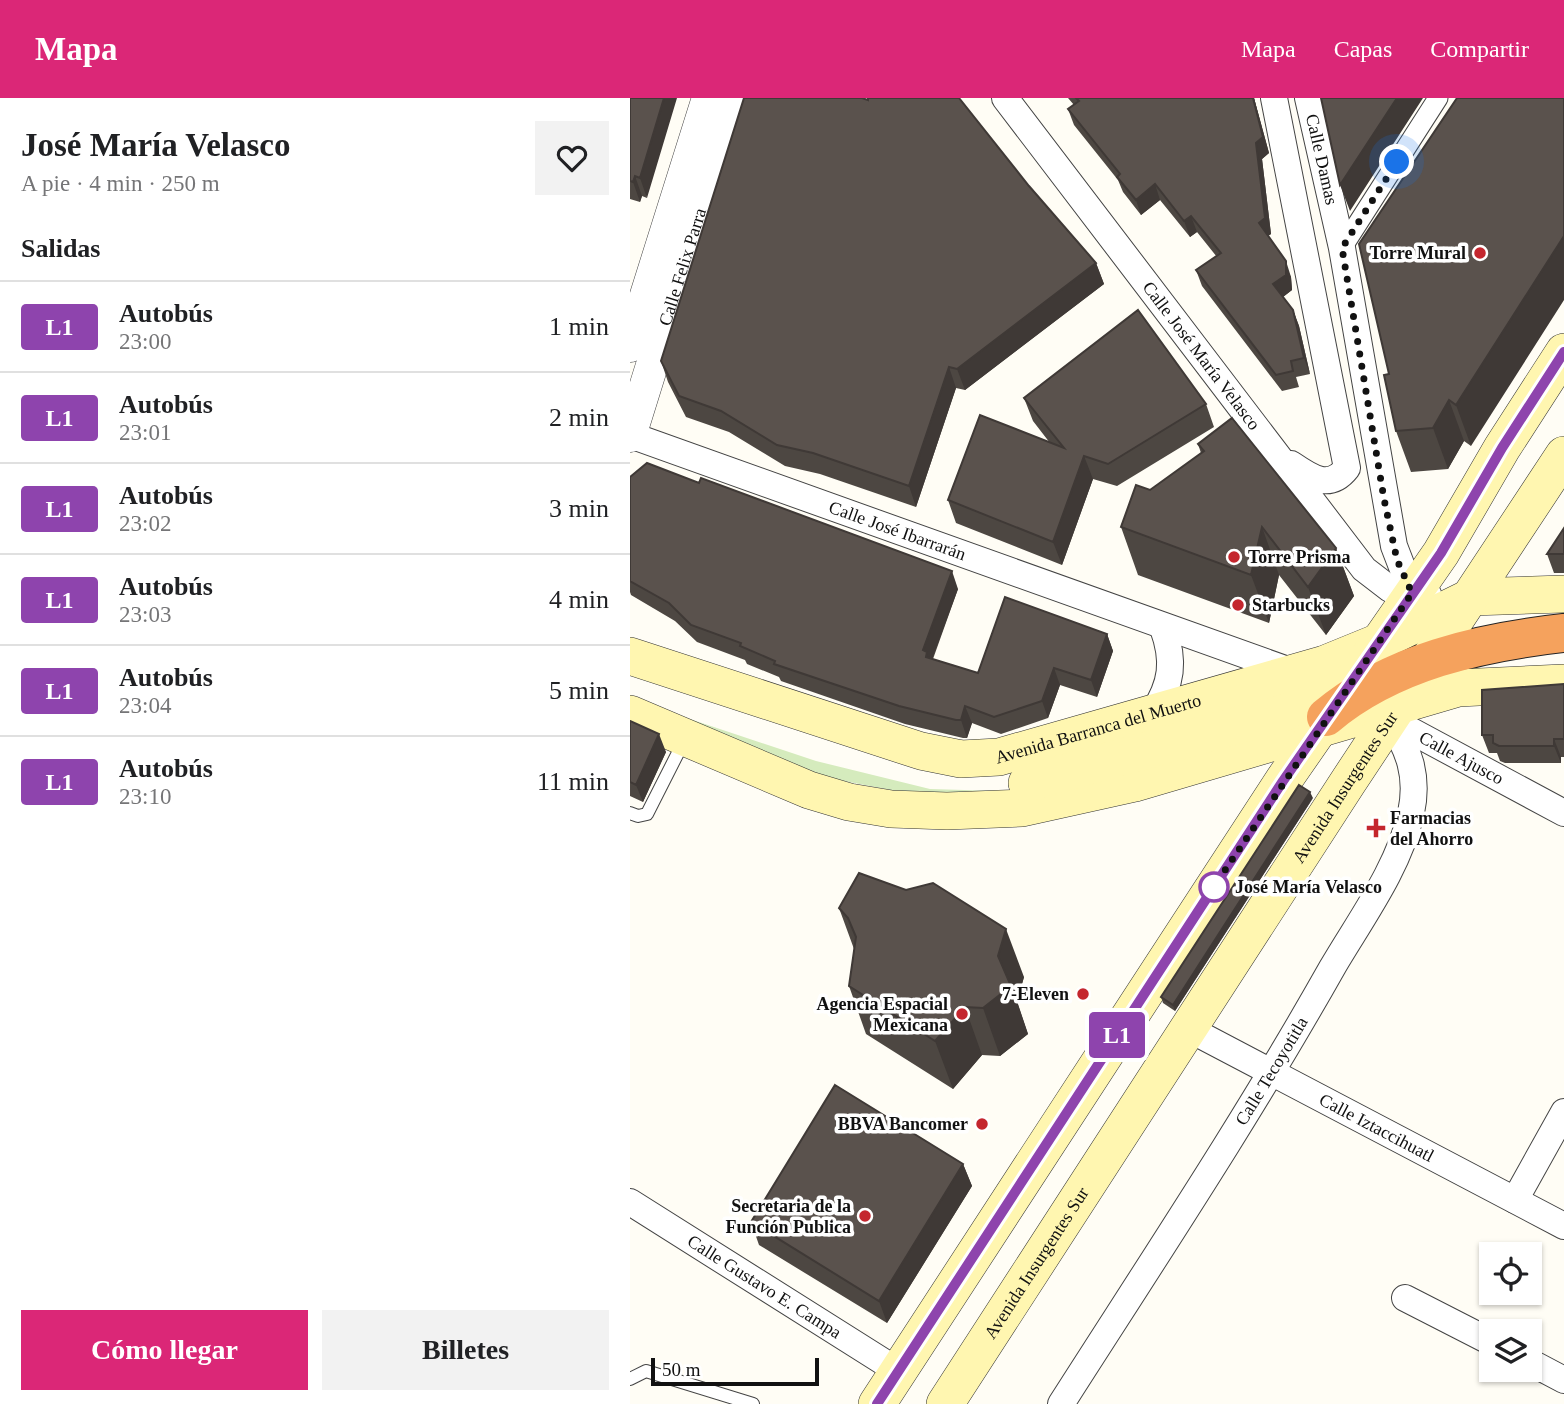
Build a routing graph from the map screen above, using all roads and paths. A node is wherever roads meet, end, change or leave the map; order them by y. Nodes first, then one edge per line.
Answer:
1 (708, 98) edge
2 (735, 98) edge
3 (1005, 98) edge
4 (1274, 98) edge
5 (1308, 98) edge
6 (1438, 98) edge
7 (1342, 248) junction
8 (1308, 266) junction
9 (630, 346) edge
10 (1564, 352) edge
11 (630, 435) edge
12 (1564, 455) edge
13 (1280, 456) junction
14 (1347, 468) junction
15 (1380, 471) junction
16 (1412, 593) junction
17 (1564, 594) edge
18 (1471, 597) junction
19 (1163, 628) junction
20 (1564, 633) edge
21 (1379, 642) junction
22 (630, 656) edge
23 (1429, 662) junction
24 (1296, 673) junction
25 (1564, 683) edge
26 (1355, 712) junction
27 (1153, 713) junction
28 (630, 714) edge
29 (685, 737) junction
30 (947, 811) junction
31 (630, 813) edge
32 (1564, 813) edge
33 (1189, 1029) junction
34 (1273, 1074) junction
35 (1564, 1112) edge
36 (1515, 1200) junction
37 (630, 1202) edge
38 (1564, 1226) edge
39 (1405, 1298) dead end
40 (1479, 1336) edge
41 (1542, 1368) edge
42 (898, 1371) junction
43 (630, 1379) edge
44 (1564, 1380) edge
45 (951, 1402) edge
46 (753, 1404) edge
47 (877, 1404) edge
48 (1061, 1404) edge

1 - 9 street, Calle Felix Parra
2 - 11 street, Calle Felix Parra
3 - 13 street, Calle José María Velasco
4 - 8 street, Calle Damas
5 - 7 street, Calle Damas
6 - 7 street
7 - 8 street
7 - 15 street, Calle Damas
8 - 14 street, Calle Damas
10 - 16 main road, Avenida Insurgentes Sur
11 - 19 street, Calle José Ibarrarán
12 - 18 main road, Avenida Insurgentes Sur
13 - 14 street
13 - 16 street, Calle José María Velasco
14 - 15 street
15 - 16 street, Calle Damas
16 - 18 street
16 - 21 main road, Avenida Insurgentes Sur
17 - 18 main road, Avenida Barranca del Muerto
18 - 21 main road, Avenida Barranca del Muerto
18 - 23 main road, Avenida Insurgentes Sur
18 - 26 main road
19 - 24 street, Calle José Ibarrarán
19 - 27 street
20 - 23 highway
21 - 24 main road, Avenida Barranca del Muerto
21 - 26 main road, Avenida Insurgentes Sur
22 - 27 main road, Avenida Barranca del Muerto
23 - 26 main road, Avenida Insurgentes Sur
23 - 26 highway
24 - 27 main road, Avenida Barranca del Muerto
25 - 26 main road
26 - 30 main road
26 - 30 main road
26 - 32 street, Calle Ajusco
26 - 33 main road, Avenida Insurgentes Sur
26 - 34 street, Calle Tecoyotitla
26 - 42 main road, Avenida Insurgentes Sur
28 - 29 main road
29 - 30 main road
29 - 31 lane
33 - 34 street, Calle Iztaccihuatl
33 - 45 main road, Avenida Insurgentes Sur
34 - 36 street, Calle Iztaccihuatl
34 - 48 street, Calle Tecoyotitla
35 - 36 street
36 - 38 street, Calle Iztaccihuatl
37 - 42 street, Calle Gustavo E. Campa
39 - 40 street
41 - 44 street
42 - 47 main road, Avenida Insurgentes Sur
43 - 46 lane

